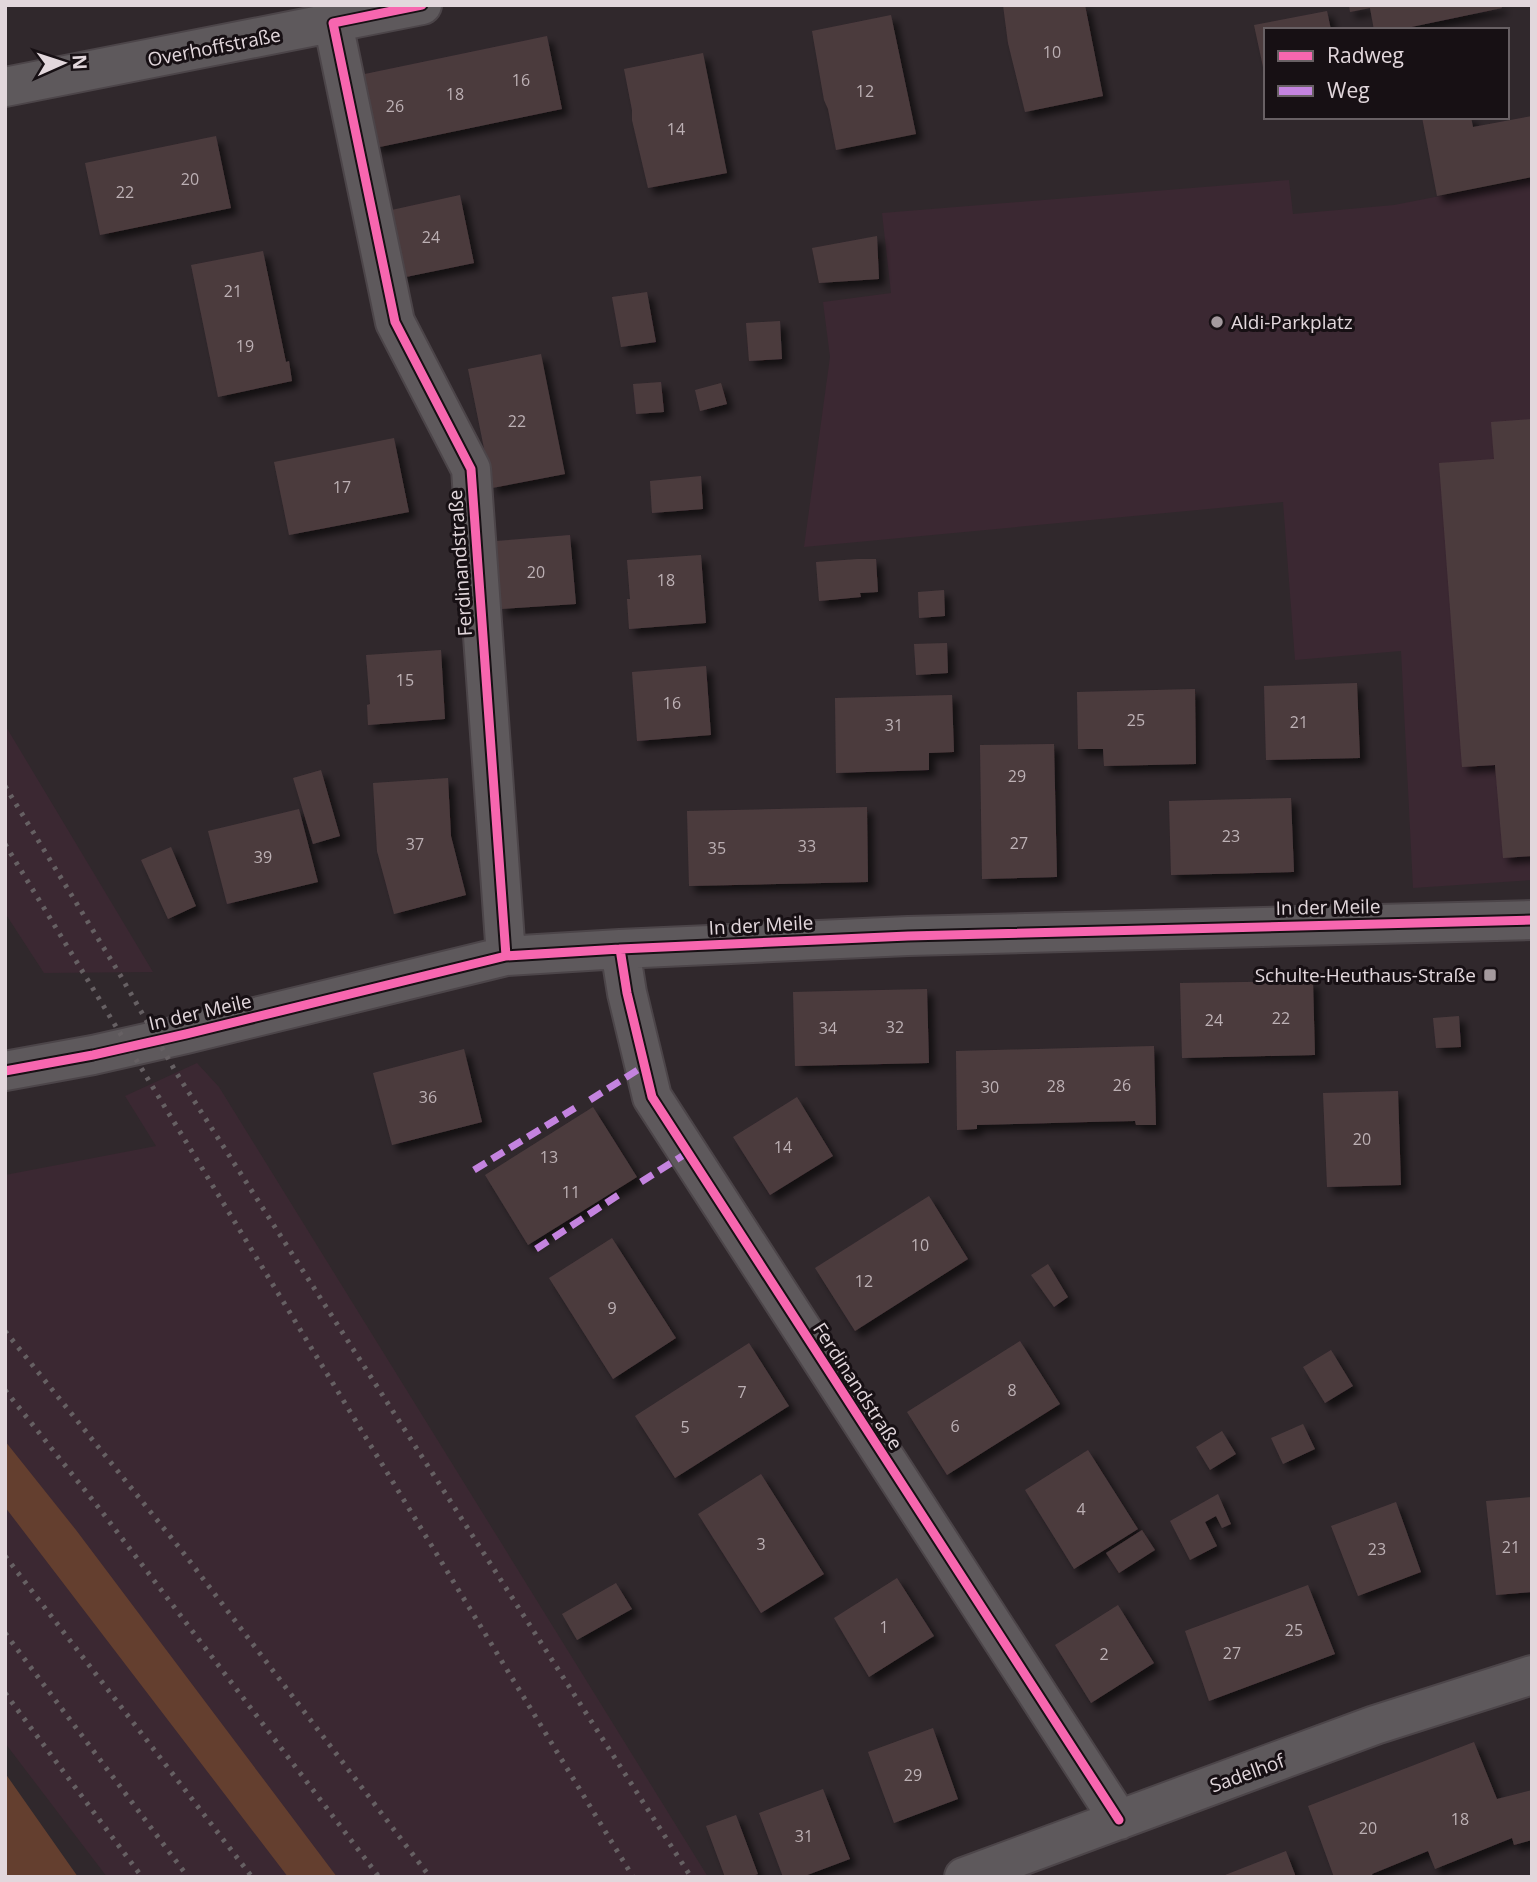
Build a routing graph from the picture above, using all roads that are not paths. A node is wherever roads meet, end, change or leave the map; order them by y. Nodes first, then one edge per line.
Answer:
1 (422, 5) edge
2 (333, 23) junction
3 (5, 87) edge
4 (1532, 920) edge
5 (620, 949) junction
6 (506, 956) junction
7 (5, 1071) edge
8 (1532, 1675) edge
9 (1119, 1820) junction
10 (964, 1877) edge

1 - 2 street, Overhoffstraße
2 - 3 street, Overhoffstraße
2 - 6 street, Ferdinandstraße
4 - 5 street, In der Meile
5 - 6 street, In der Meile
5 - 9 street, Ferdinandstraße
6 - 7 street, In der Meile
8 - 9 street, Sadelhof
9 - 10 street, Sadelhof

